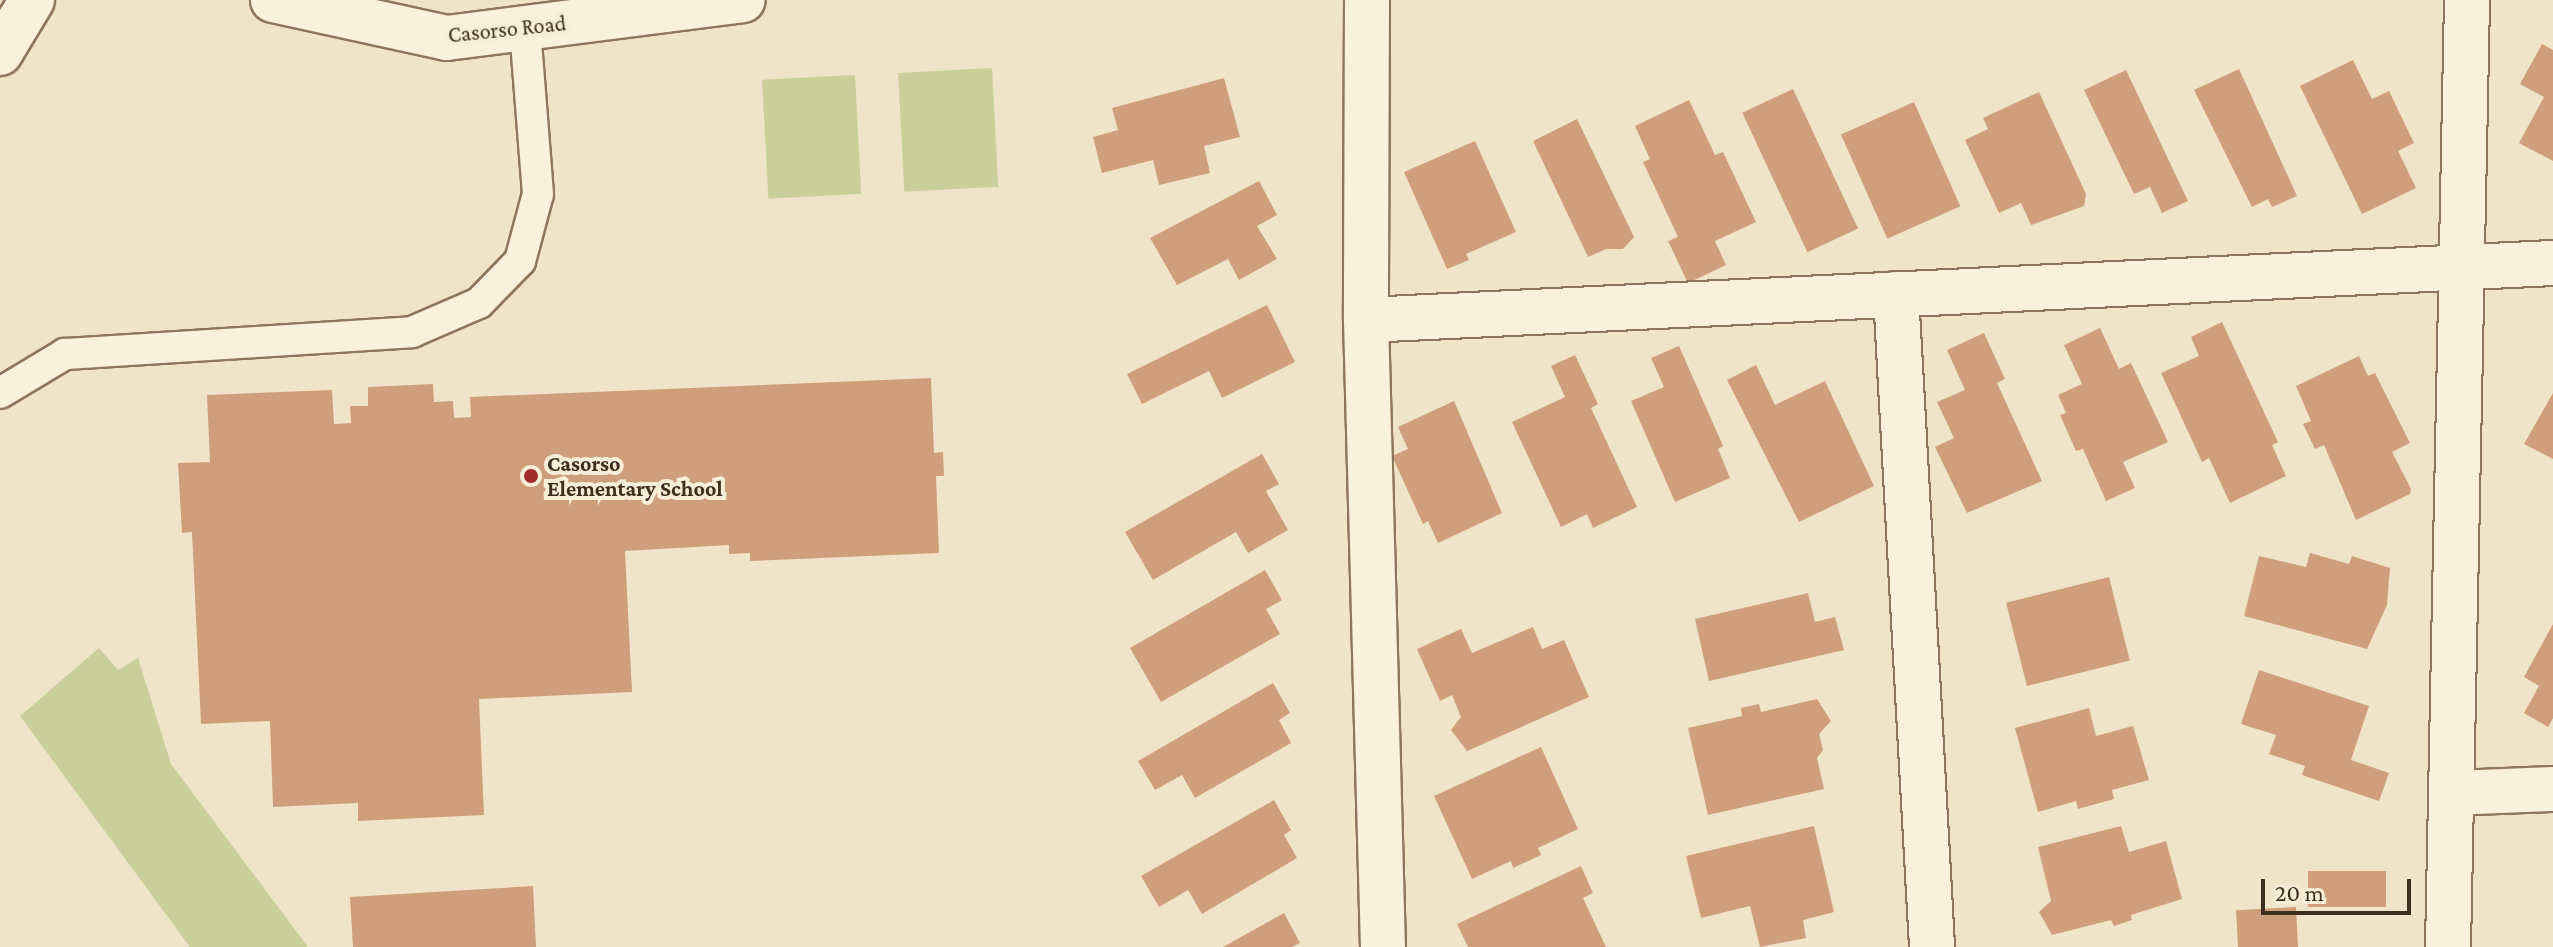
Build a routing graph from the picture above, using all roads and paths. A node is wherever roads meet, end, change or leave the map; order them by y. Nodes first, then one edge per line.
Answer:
1 (32, 0) edge
2 (273, 0) edge
3 (743, 0) edge
4 (1367, 0) edge
5 (2467, 0) edge
6 (525, 28) junction
7 (0, 53) edge
8 (2553, 263) edge
9 (2461, 267) junction
10 (1896, 294) junction
11 (1366, 320) junction
12 (0, 393) edge
13 (2553, 789) edge
14 (2452, 793) junction
15 (1383, 947) edge
16 (1932, 947) edge
17 (2448, 947) edge

1 - 7 street
2 - 6 street, Casorso Road
3 - 6 street, Casorso Road
4 - 11 street
5 - 9 street
6 - 12 lane
8 - 9 street
9 - 10 street
9 - 14 street
10 - 11 street
10 - 16 street
11 - 15 street
13 - 14 street
14 - 17 street

